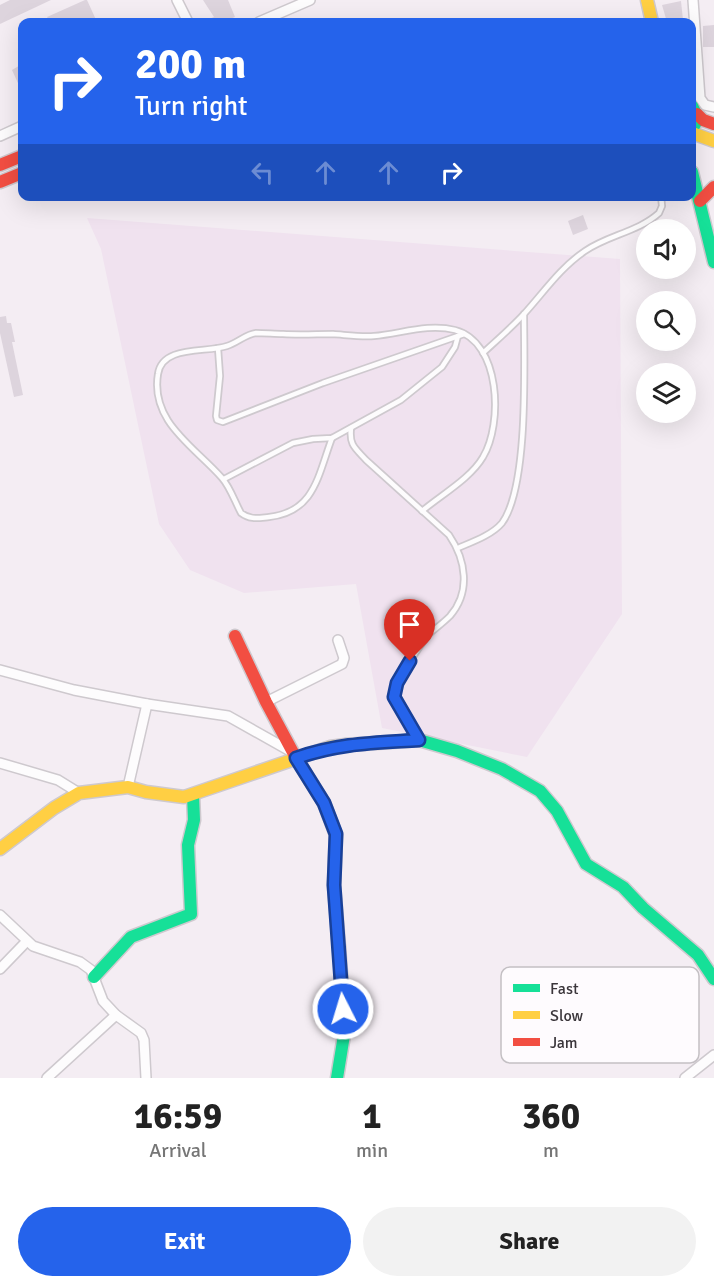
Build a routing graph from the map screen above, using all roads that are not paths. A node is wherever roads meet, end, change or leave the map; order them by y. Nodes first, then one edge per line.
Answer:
1 (177, 0) edge
2 (310, 0) edge
3 (647, 0) edge
4 (693, 0) edge
5 (186, 18) edge
6 (269, 18) edge
7 (650, 18) edge
8 (694, 18) edge
9 (696, 42) edge
10 (714, 107) edge
11 (696, 112) edge
12 (714, 124) edge
13 (18, 128) edge
14 (696, 133) edge
15 (0, 136) edge
16 (714, 141) edge
17 (18, 158) edge
18 (0, 165) edge
19 (18, 174) edge
20 (0, 182) edge
21 (714, 187) edge
22 (696, 199) edge
23 (661, 201) edge
24 (714, 262) edge
25 (524, 314) junction
26 (461, 335) junction
27 (218, 348) junction
28 (483, 353) junction
29 (351, 428) junction
30 (332, 438) junction
31 (224, 480) junction
32 (422, 511) junction
33 (458, 548) junction
34 (235, 636) dead end
35 (338, 640) dead end
36 (0, 670) edge
37 (266, 702) junction
38 (147, 704) junction
39 (419, 740) junction
40 (295, 755) junction
41 (0, 763) edge
42 (128, 787) junction
43 (79, 793) junction
44 (193, 795) junction
45 (0, 849) edge
46 (0, 915) edge
47 (27, 941) junction
48 (0, 969) edge
49 (94, 977) junction
50 (714, 979) edge
51 (116, 1015) junction
52 (714, 1055) edge
53 (47, 1078) edge
54 (146, 1078) edge
55 (337, 1078) edge
56 (685, 1078) edge

1 - 5 street
2 - 6 street
3 - 7 street
4 - 8 street
9 - 10 street
11 - 12 street
13 - 15 street
14 - 16 street
17 - 18 street
19 - 20 street
21 - 22 street
22 - 24 street
23 - 25 lane
25 - 28 lane
25 - 33 lane
26 - 27 lane
26 - 27 lane
26 - 28 lane
26 - 29 lane
27 - 31 lane
28 - 32 lane
29 - 30 lane
29 - 32 lane
30 - 31 lane
30 - 31 lane
32 - 33 lane
33 - 39 lane
34 - 37 street
35 - 37 street
36 - 38 street
37 - 40 street
38 - 40 street
38 - 42 street
39 - 40 street
39 - 50 street
40 - 44 street
40 - 55 street
41 - 43 street
42 - 43 street
42 - 44 street
43 - 45 street
44 - 49 street
46 - 47 street
47 - 48 street
47 - 49 street
49 - 51 street
51 - 53 street
51 - 54 street
52 - 56 street

